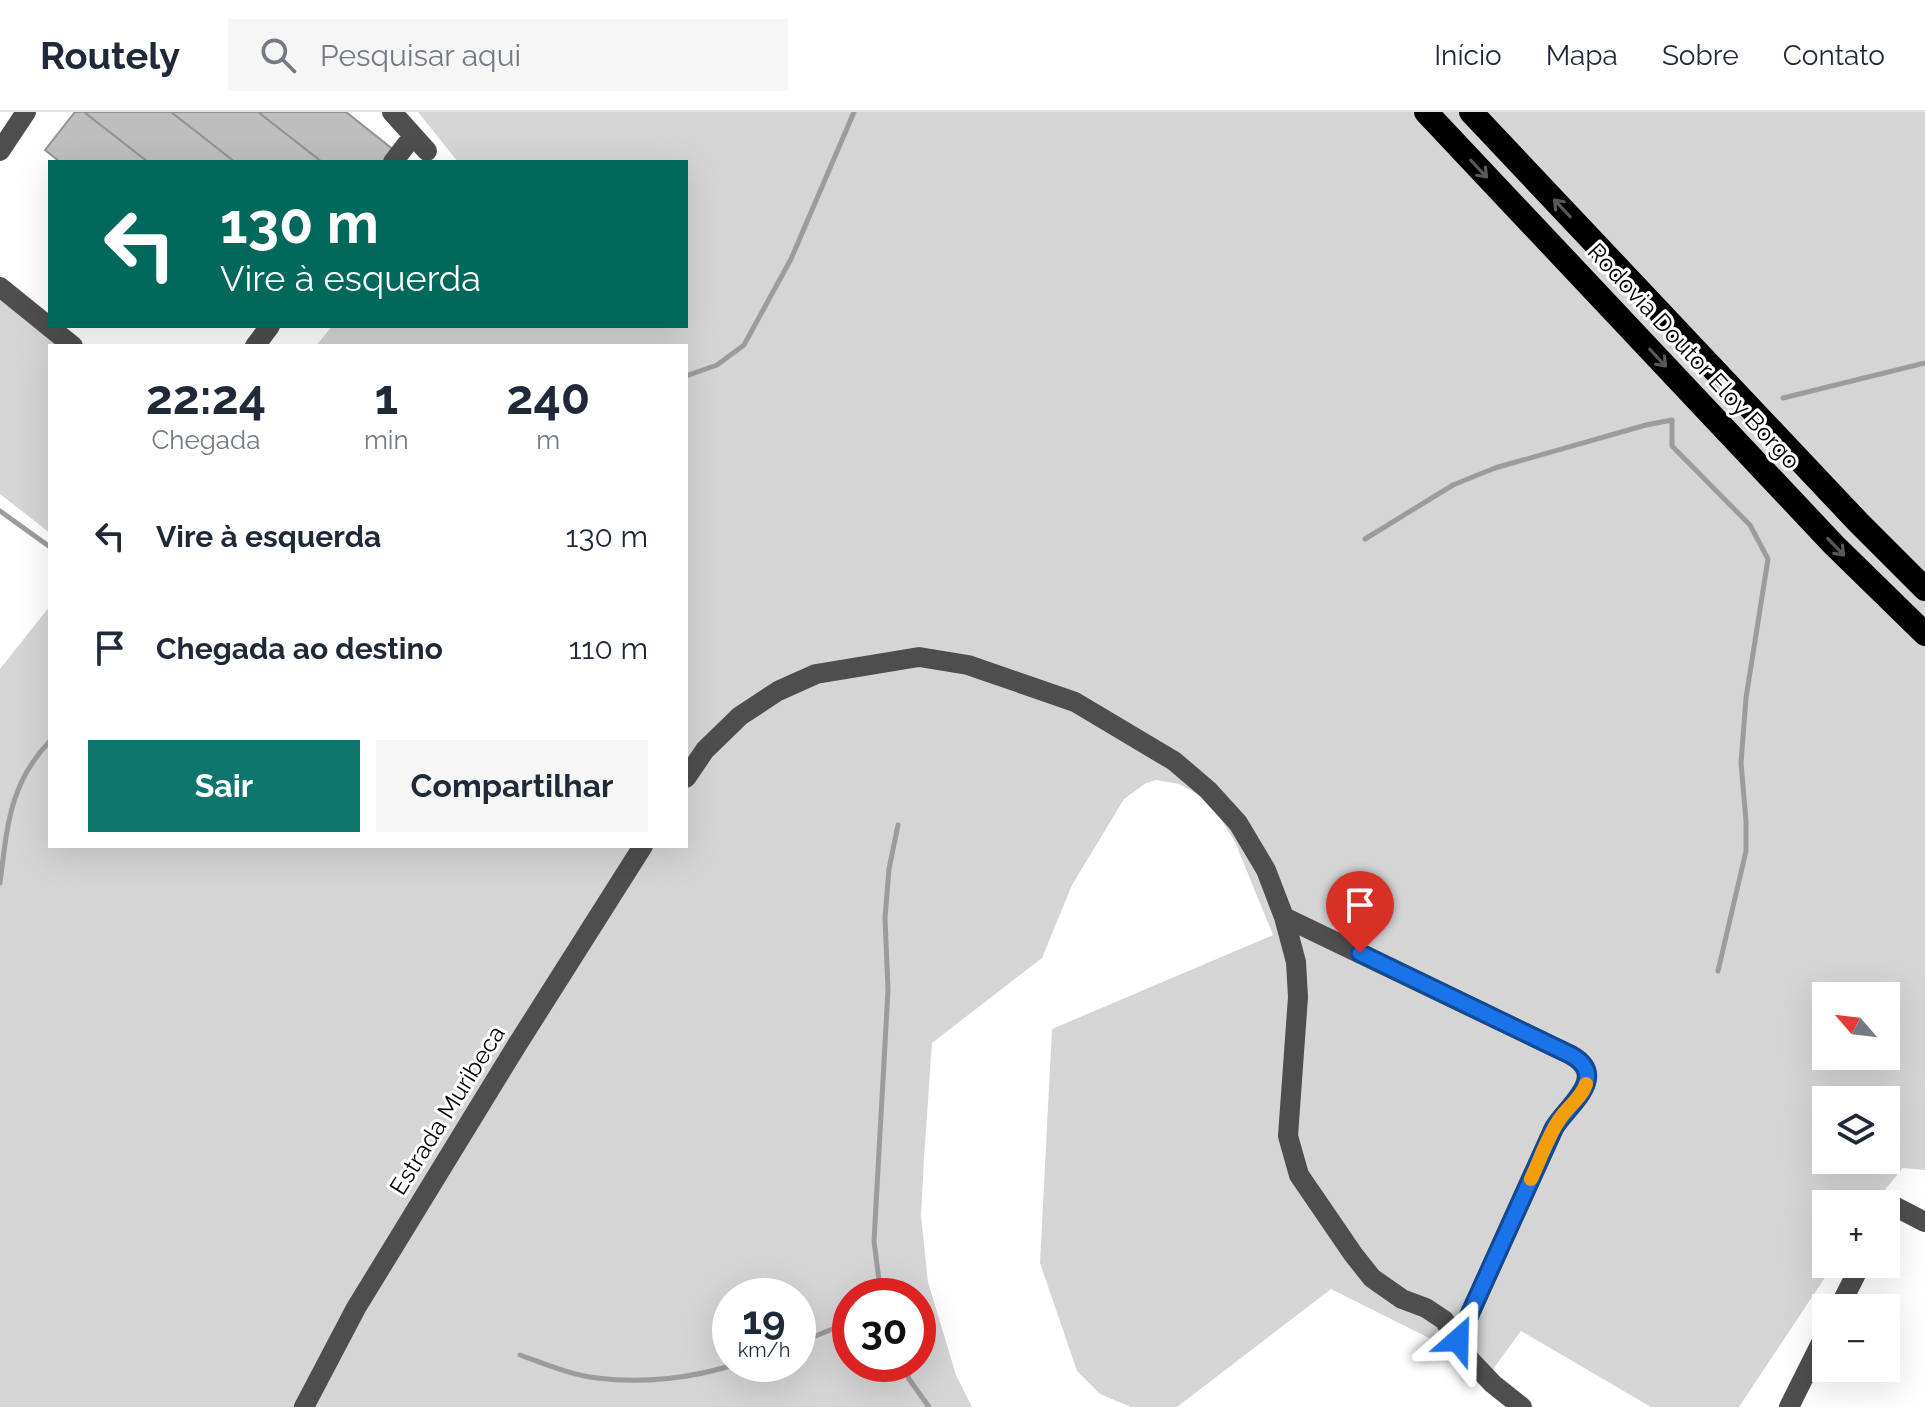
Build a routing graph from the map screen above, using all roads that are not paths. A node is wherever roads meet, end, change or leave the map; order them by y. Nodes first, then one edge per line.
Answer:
1 (26, 112) edge
2 (392, 112) edge
3 (1426, 112) edge
4 (1471, 112) edge
5 (413, 136) junction
6 (0, 151) edge
7 (427, 151) dead end
8 (395, 160) edge
9 (0, 287) edge
10 (48, 326) edge
11 (51, 328) edge
12 (71, 344) edge
13 (1925, 589) edge
14 (1925, 634) edge
15 (688, 775) edge
16 (642, 848) edge
17 (1284, 917) junction
18 (1900, 1209) edge
19 (1925, 1222) edge
20 (1458, 1340) junction
21 (1812, 1361) edge
22 (304, 1407) edge
23 (1522, 1407) edge
24 (1789, 1407) edge

1 - 6 street
2 - 5 street
3 -> 14 highway, Rodovia Doutor Eloy Borgo
13 -> 4 highway, Rodovia Doutor Eloy Borgo
5 - 7 street
5 - 8 street
9 - 10 street
11 - 12 street
15 - 17 street
16 - 22 street, Estrada Muribeca
17 - 20 street
17 - 20 street
18 - 19 street
20 - 23 street
21 - 24 street

